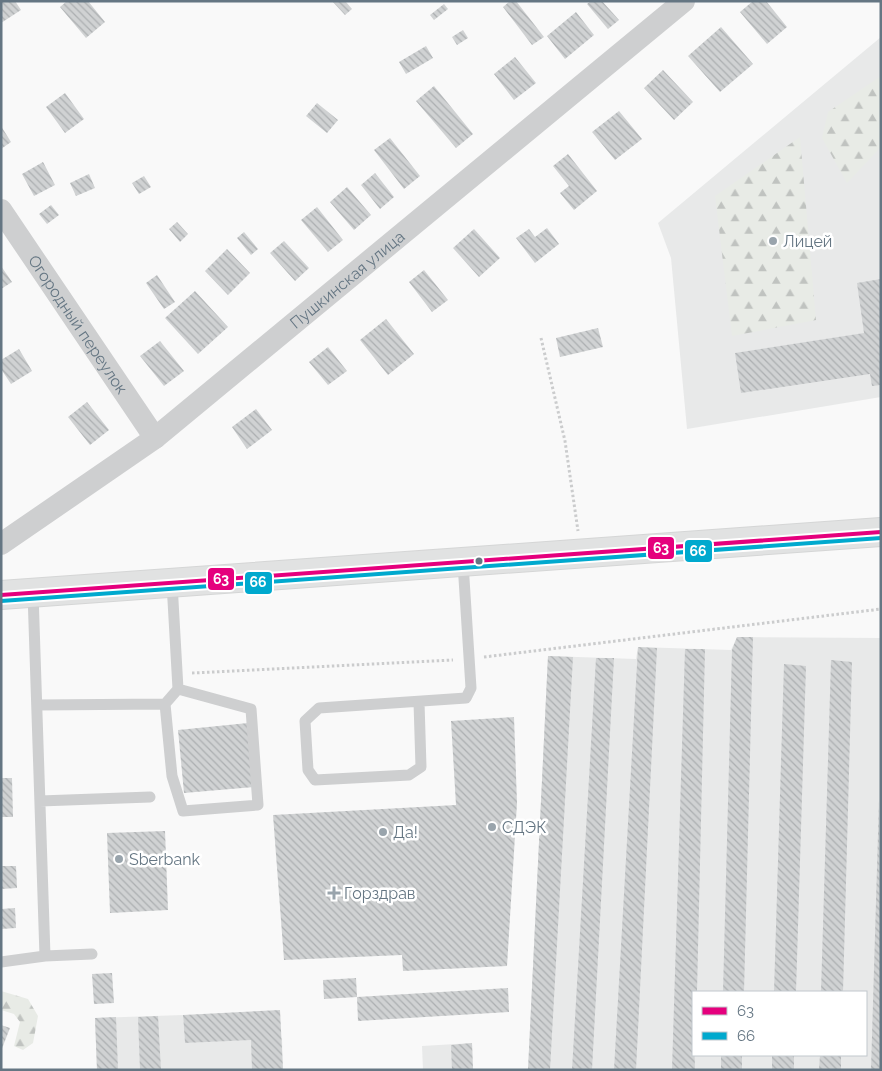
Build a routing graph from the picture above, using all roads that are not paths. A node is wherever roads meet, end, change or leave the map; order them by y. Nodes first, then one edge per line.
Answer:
1 (684, 1) edge
2 (1, 210) edge
3 (156, 438) junction
4 (881, 532) edge
5 (4, 536) edge
6 (463, 563) junction
7 (172, 582) junction
8 (33, 592) junction
9 (1, 595) edge
10 (178, 688) junction
11 (419, 702) junction
12 (165, 704) junction
13 (38, 705) junction
14 (150, 797) dead end
15 (40, 801) junction
16 (92, 954) dead end
17 (45, 956) junction
18 (1, 962) edge

1 - 3 street, Пушкинская улица
2 - 3 street, Огородный переулок
3 - 5 street, Пушкинская улица
4 - 6 highway
6 - 7 highway
6 - 11 lane
7 - 8 highway
7 - 10 lane
8 - 9 highway
8 - 13 lane
10 - 12 lane
10 - 12 lane
11 - 11 lane
12 - 13 lane
13 - 15 lane
14 - 15 lane
15 - 17 lane
16 - 17 lane
17 - 18 lane

